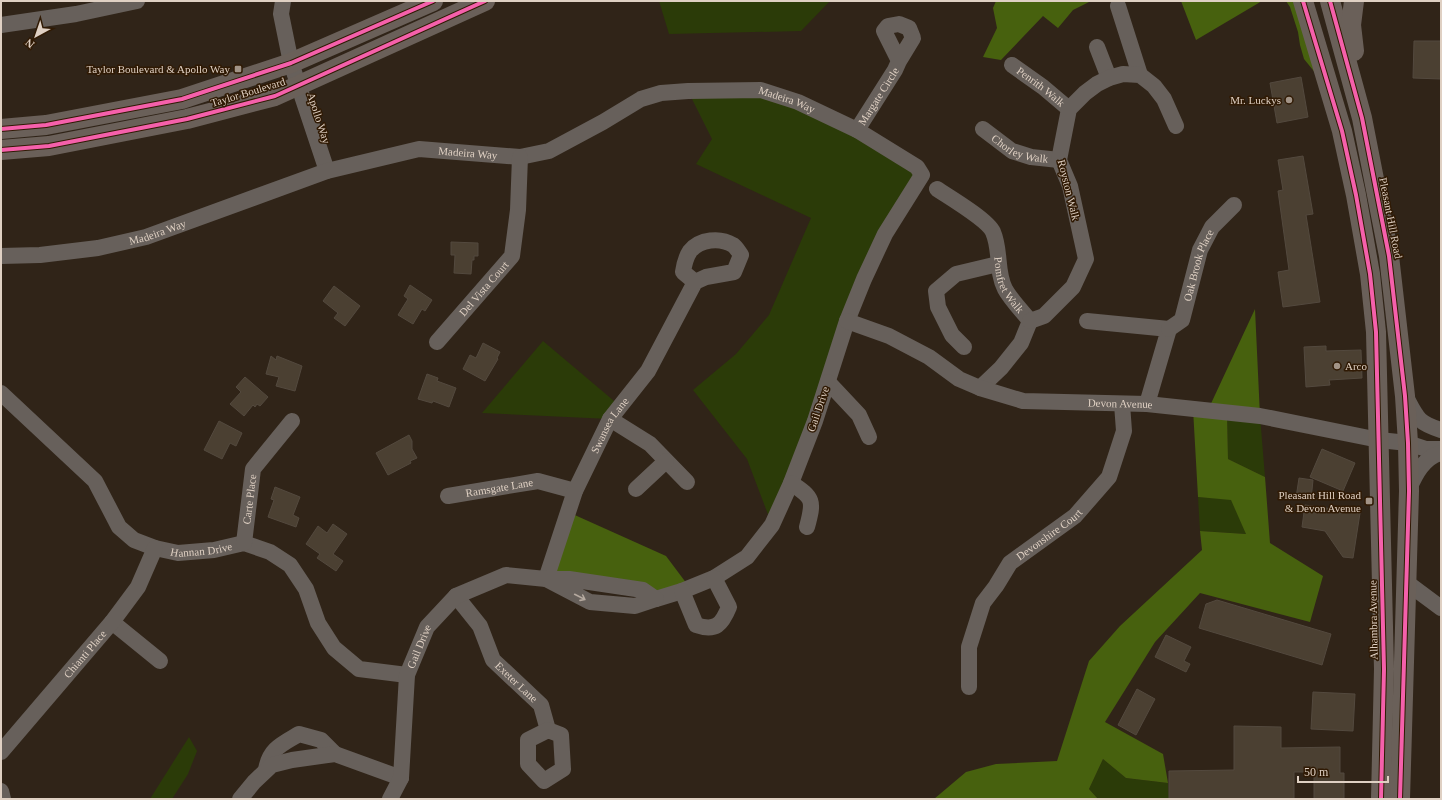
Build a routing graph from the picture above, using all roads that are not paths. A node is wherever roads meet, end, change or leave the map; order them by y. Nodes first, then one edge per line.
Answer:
1 (137, 1) edge
2 (283, 1) edge
3 (433, 1) edge
4 (485, 1) edge
5 (1303, 1) edge
6 (1330, 1) edge
7 (1354, 1) edge
8 (1118, 6) dead end
9 (1, 25) edge
10 (1097, 47) dead end
11 (899, 61) dead end
12 (291, 63) junction
13 (1012, 65) dead end
14 (1140, 75) junction
15 (1108, 78) junction
16 (299, 85) junction
17 (1069, 109) junction
18 (1362, 118) junction
19 (1176, 126) dead end
20 (1, 129) edge
21 (983, 129) dead end
22 (857, 130) junction
23 (1, 150) edge
24 (520, 158) junction
25 (1060, 160) junction
26 (917, 167) joint
27 (327, 171) junction
28 (937, 189) dead end
29 (1234, 205) dead end
30 (1, 256) edge
31 (998, 264) junction
32 (695, 282) dead end
33 (847, 321) junction
34 (1030, 321) junction
35 (1087, 321) dead end
36 (1169, 329) junction
37 (438, 342) dead end
38 (964, 347) dead end
39 (828, 382) junction
40 (980, 388) junction
41 (1, 393) edge
42 (1405, 396) junction
43 (1122, 404) junction
44 (1147, 404) junction
45 (610, 419) junction
46 (292, 420) dead end
47 (1441, 430) edge
48 (1441, 435) edge
49 (869, 437) dead end
50 (1379, 440) junction
51 (1408, 443) junction
52 (1441, 449) edge
53 (1441, 453) edge
54 (666, 461) junction
55 (687, 482) dead end
56 (791, 483) junction
57 (636, 489) dead end
58 (575, 491) junction
59 (1408, 491) junction
60 (448, 496) dead end
61 (807, 527) dead end
62 (244, 543) junction
63 (155, 548) junction
64 (714, 578) junction
65 (546, 579) junction
66 (1406, 582) junction
67 (682, 591) junction
68 (456, 596) junction
69 (1441, 608) edge
70 (112, 622) junction
71 (160, 661) dead end
72 (407, 675) junction
73 (969, 687) dead end
74 (548, 730) dead end
75 (1, 752) edge
76 (335, 754) junction
77 (266, 770) junction
78 (401, 778) junction
79 (1, 791) edge
80 (3, 799) edge
81 (240, 799) edge
82 (390, 799) edge
83 (1382, 799) edge
84 (1400, 799) edge

1 - 9 street
2 - 12 street, Apollo Way
3 - 12 main road, Taylor Boulevard
4 - 16 main road, Taylor Boulevard
5 - 50 main road
6 - 18 main road, Pleasant Hill Road
7 - 18 main road
8 - 14 street
10 - 15 street
11 - 22 street, Margate Circle
12 - 16 street, Apollo Way
12 - 20 main road, Taylor Boulevard
13 - 17 street, Penrith Walk
14 - 15 street
14 - 19 street
15 - 17 street
16 - 23 main road, Taylor Boulevard
16 - 27 street, Apollo Way
17 - 25 street, Royston Walk
18 - 42 main road, Pleasant Hill Road
21 - 25 street, Chorley Walk
22 - 24 street, Madeira Way
22 - 26 street, Madeira Way
24 - 27 street, Madeira Way
24 - 37 street, Del Vista Court
25 - 34 street, Royston Walk
26 - 33 street, Gail Drive
27 - 30 street, Madeira Way
28 - 31 street, Pomfret Walk
29 - 36 street, Oak Brook Place
31 - 34 street, Pomfret Walk
31 - 38 street
32 - 45 street, Swansea Lane
33 - 39 street, Gail Drive
33 - 40 street, Devon Avenue
34 - 40 street, Pomfret Walk
35 - 36 street
36 - 44 street
39 - 49 street
39 - 56 street, Gail Drive
40 - 43 street, Devon Avenue
41 - 63 street, Hannan Drive
42 - 47 street
42 - 51 main road, Pleasant Hill Road
43 - 44 street, Devon Avenue
43 - 73 street, Devonshire Court
44 - 50 street, Devon Avenue
45 - 54 street
45 - 58 street, Swansea Lane
46 - 62 street, Carte Place
48 - 51 street, Devon Avenue
50 - 51 street, Devon Avenue
50 - 83 main road, Alhambra Avenue
51 - 52 street, Devon Avenue
51 - 59 main road
53 - 59 street
54 - 55 street
54 - 57 street
56 - 61 street
56 - 64 street, Gail Drive
58 - 60 street, Ramsgate Lane
58 - 65 street, Swansea Lane
59 - 66 main road
62 - 63 street, Hannan Drive
62 - 72 street, Hannan Drive
63 - 70 street, Chianti Place
64 - 67 street, Gail Drive
64 - 67 street
65 - 67 street, Gail Drive
65 - 68 street, Gail Drive
66 - 69 street
66 - 84 main road
68 - 72 street, Gail Drive
68 - 74 street, Exeter Lane
70 - 71 street
70 - 75 street, Chianti Place
72 - 78 street, Gail Drive
76 - 77 street
76 - 77 street
76 - 78 street
77 - 81 street
78 - 82 street, Gail Drive
79 - 80 street

